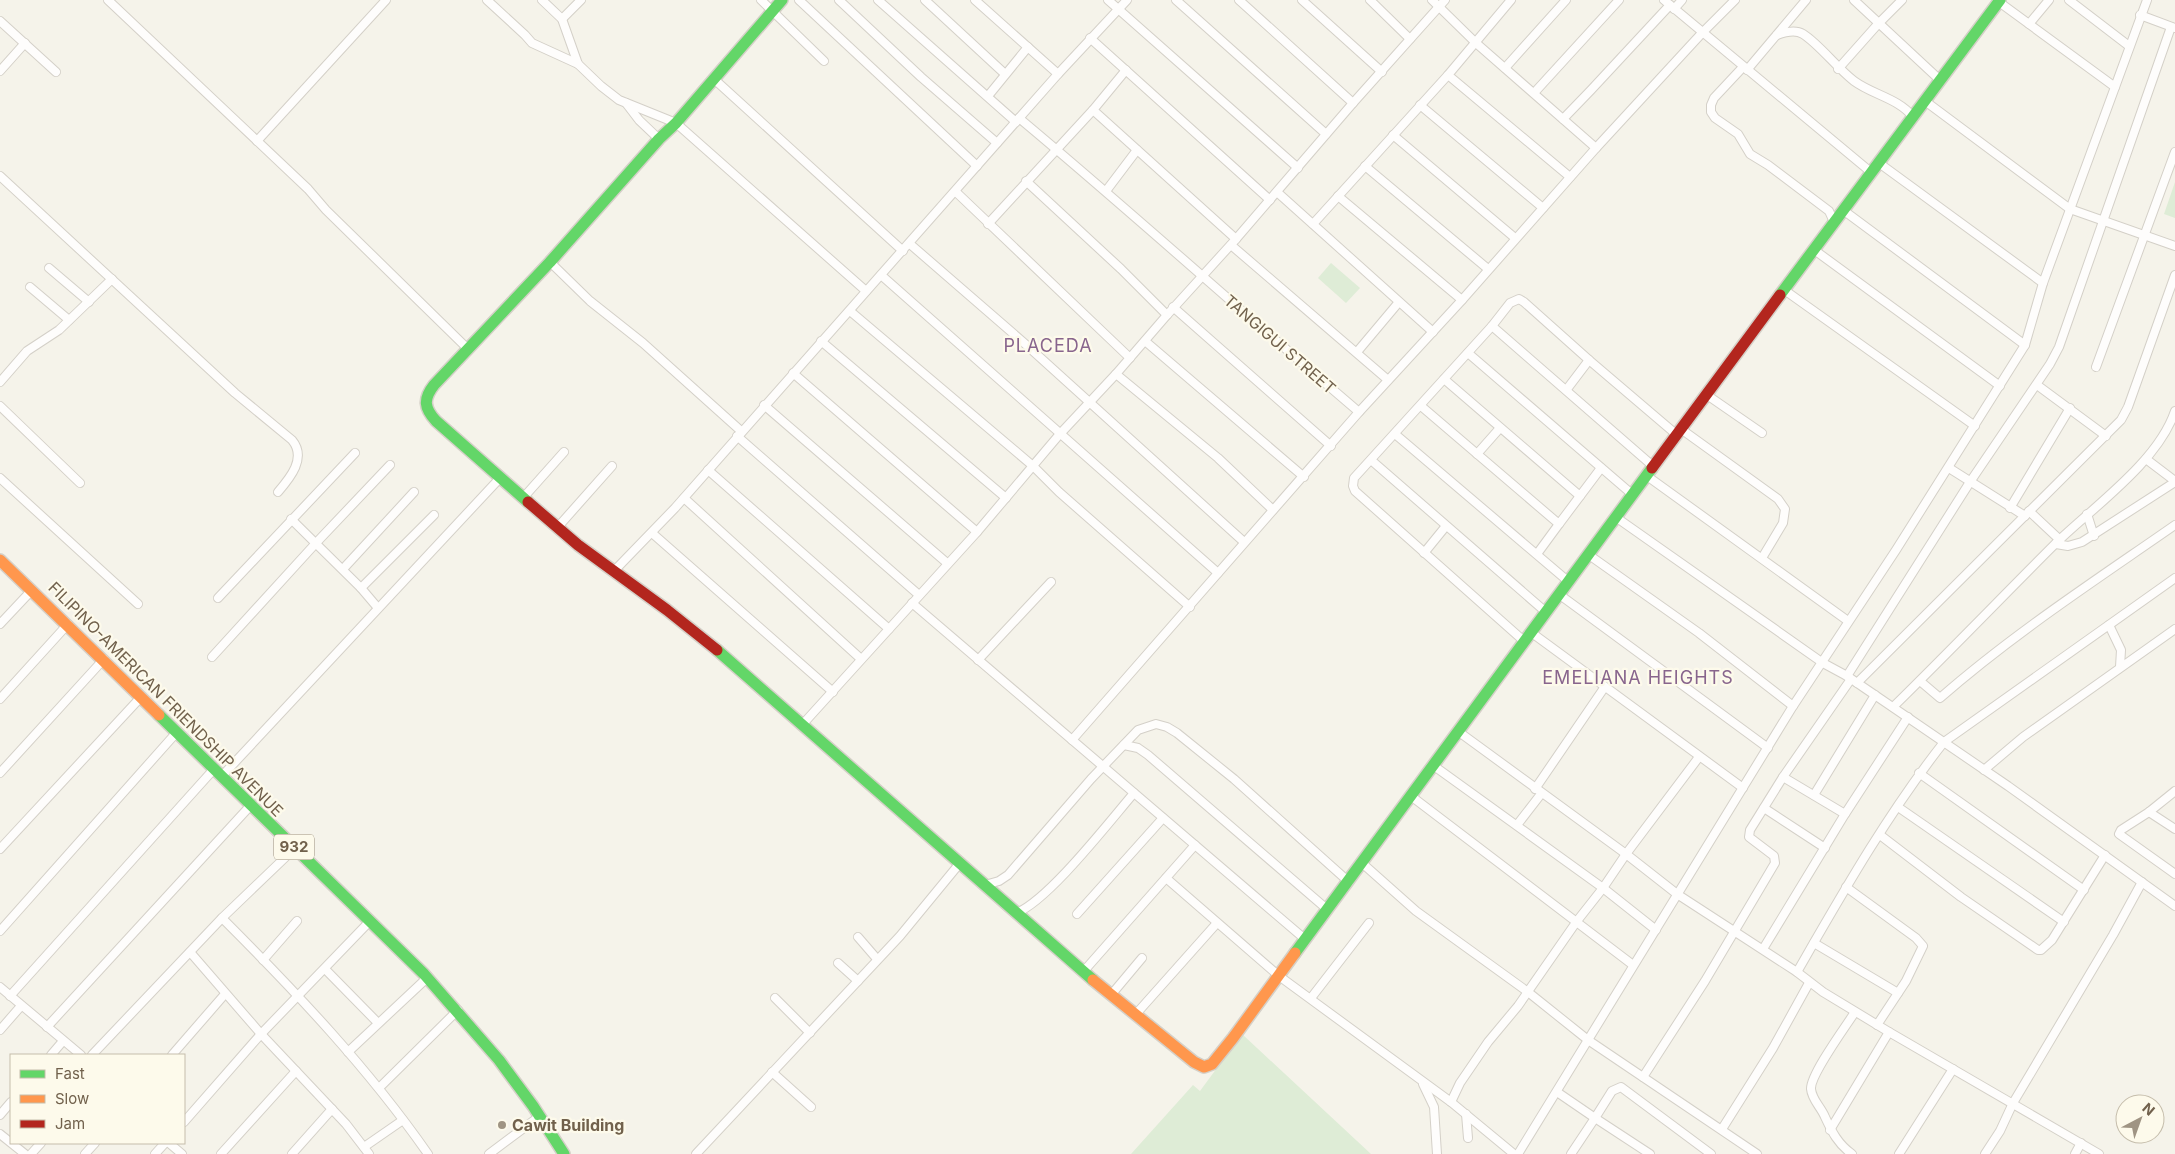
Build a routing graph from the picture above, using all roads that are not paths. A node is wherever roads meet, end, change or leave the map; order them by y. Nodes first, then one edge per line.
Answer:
1 (108, 0) edge
2 (386, 0) edge
3 (486, 0) edge
4 (542, 0) edge
5 (581, 0) edge
6 (761, 0) edge
7 (782, 0) edge
8 (799, 0) edge
9 (839, 0) edge
10 (878, 0) edge
11 (925, 0) edge
12 (975, 0) edge
13 (1108, 0) edge
14 (1127, 0) edge
15 (1176, 0) edge
16 (1239, 0) edge
17 (1302, 0) edge
18 (1370, 0) edge
19 (1432, 0) edge
20 (1446, 0) edge
21 (1511, 0) edge
22 (1566, 0) edge
23 (1619, 0) edge
24 (1682, 0) edge
25 (1736, 0) edge
26 (1806, 0) edge
27 (1854, 0) edge
28 (1902, 0) edge
29 (2048, 0) edge
30 (2069, 0) edge
31 (1999, 1) edge
32 (2144, 1) edge
33 (1669, 4) edge
34 (1439, 7) junction
35 (1118, 9) junction
36 (774, 11) junction
37 (2140, 15) junction
38 (562, 19) junction
39 (0, 21) edge
40 (1878, 24) junction
41 (2029, 24) junction
42 (2173, 28) edge
43 (1702, 33) junction
44 (1777, 34) junction
45 (1090, 38) junction
46 (1410, 39) junction
47 (1476, 42) junction
48 (25, 43) junction
49 (2128, 46) junction
50 (1028, 47) junction
51 (824, 61) dead end
52 (578, 64) junction
53 (1505, 68) junction
54 (1745, 69) junction
55 (1838, 69) junction
56 (1126, 70) junction
57 (0, 71) edge
58 (56, 72) dead end
59 (1382, 72) junction
60 (1005, 74) junction
61 (1058, 74) junction
62 (1448, 75) junction
63 (714, 79) junction
64 (1941, 81) junction
65 (2115, 87) junction
66 (1534, 93) junction
67 (988, 96) junction
68 (1926, 101) junction
69 (626, 103) junction
70 (1353, 103) junction
71 (1420, 105) junction
72 (1093, 110) junction
73 (1913, 117) junction
74 (1563, 119) junction
75 (1018, 120) junction
76 (676, 123) junction
77 (1326, 134) junction
78 (1393, 135) junction
79 (659, 139) junction
80 (256, 141) junction
81 (997, 143) junction
82 (1596, 148) junction
83 (1056, 149) junction
84 (1138, 150) junction
85 (2175, 152) edge
86 (1879, 163) junction
87 (977, 166) junction
88 (1365, 166) junction
89 (1298, 168) junction
90 (1872, 173) junction
91 (0, 176) edge
92 (1570, 177) junction
93 (1026, 181) junction
94 (1106, 191) junction
95 (956, 192) junction
96 (1277, 192) junction
97 (1338, 196) junction
98 (1270, 200) junction
99 (1543, 208) junction
100 (2070, 209) junction
101 (1843, 210) junction
102 (2104, 220) junction
103 (1834, 222) junction
104 (988, 224) junction
105 (1313, 224) junction
106 (2145, 234) junction
107 (1515, 238) junction
108 (1236, 239) junction
109 (910, 244) junction
110 (1231, 246) junction
111 (2175, 246) edge
112 (1813, 249) junction
113 (903, 251) junction
114 (550, 262) junction
115 (49, 268) dead end
116 (1488, 269) junction
117 (881, 275) junction
118 (2175, 275) edge
119 (1201, 276) junction
120 (112, 279) junction
121 (2043, 283) junction
122 (30, 286) dead end
123 (1783, 290) junction
124 (866, 291) junction
125 (1462, 300) junction
126 (89, 302) junction
127 (1399, 302) junction
128 (1173, 307) junction
129 (850, 312) junction
130 (1167, 315) junction
131 (69, 320) junction
132 (1492, 326) junction
133 (1433, 332) junction
134 (821, 341) junction
135 (1145, 341) junction
136 (2026, 345) junction
137 (468, 349) junction
138 (1357, 352) junction
139 (1468, 353) junction
140 (1130, 358) junction
141 (1589, 360) junction
142 (2096, 367) dead end
143 (793, 373) junction
144 (1116, 374) junction
145 (1444, 379) junction
146 (1, 380) edge
147 (1388, 380) junction
148 (2037, 385) junction
149 (2000, 386) junction
150 (1566, 389) junction
151 (1706, 395) junction
152 (1091, 402) junction
153 (764, 405) junction
154 (0, 406) edge
155 (1421, 406) junction
156 (2070, 408) junction
157 (2175, 411) edge
158 (1359, 412) junction
159 (1975, 426) junction
160 (1500, 428) junction
161 (2172, 430) edge
162 (1679, 432) junction
163 (1762, 433) dead end
164 (739, 434) junction
165 (1395, 434) junction
166 (1060, 435) junction
167 (2106, 436) junction
168 (1331, 446) junction
169 (564, 452) dead end
170 (355, 453) dead end
171 (1477, 454) junction
172 (2146, 459) junction
173 (1370, 460) junction
174 (390, 465) dead end
175 (612, 466) dead end
176 (1033, 466) junction
177 (1654, 467) junction
178 (1600, 468) junction
179 (1948, 468) junction
180 (708, 470) junction
181 (1647, 476) junction
182 (1304, 477) junction
183 (0, 478) edge
184 (500, 478) junction
185 (1970, 482) junction
186 (2175, 482) edge
187 (80, 483) dead end
188 (278, 492) dead end
189 (414, 492) dead end
190 (1580, 496) junction
191 (1633, 496) junction
192 (523, 498) junction
193 (684, 498) junction
194 (1006, 498) junction
195 (2010, 508) junction
196 (1273, 510) junction
197 (2027, 513) junction
198 (2087, 514) junction
199 (434, 515) dead end
200 (1617, 518) junction
201 (291, 519) junction
202 (1559, 524) junction
203 (2175, 524) edge
204 (1446, 526) junction
205 (557, 528) junction
206 (977, 532) junction
207 (652, 533) junction
208 (2094, 536) junction
209 (1244, 542) junction
210 (2058, 542) junction
211 (316, 543) junction
212 (1424, 553) junction
213 (1537, 554) junction
214 (1590, 555) junction
215 (1762, 558) junction
216 (0, 560) edge
217 (947, 564) junction
218 (343, 569) junction
219 (614, 571) junction
220 (1218, 573) junction
221 (2175, 578) edge
222 (1051, 582) dead end
223 (1569, 582) junction
224 (361, 588) junction
225 (32, 590) junction
226 (919, 594) junction
227 (1560, 595) junction
228 (218, 598) dead end
229 (138, 604) dead end
230 (912, 604) junction
231 (1190, 607) junction
232 (378, 608) junction
233 (1546, 613) junction
234 (1848, 621) junction
235 (0, 624) edge
236 (68, 624) junction
237 (2110, 625) junction
238 (889, 629) junction
239 (2175, 629) edge
240 (1528, 638) junction
241 (212, 657) dead end
242 (104, 659) junction
243 (861, 659) junction
244 (978, 660) junction
245 (1823, 663) junction
246 (2120, 667) junction
247 (1852, 679) junction
248 (1920, 681) junction
249 (1604, 688) junction
250 (833, 692) junction
251 (1875, 695) junction
252 (141, 697) junction
253 (0, 698) edge
254 (1794, 706) junction
255 (1893, 707) junction
256 (1908, 717) junction
257 (802, 725) junction
258 (177, 732) junction
259 (1459, 732) junction
260 (1072, 740) junction
261 (1944, 742) junction
262 (1124, 745) junction
263 (1768, 748) junction
264 (1699, 757) junction
265 (1434, 766) junction
266 (1103, 767) junction
267 (1984, 770) junction
268 (218, 772) junction
269 (0, 773) edge
270 (1919, 773) junction
271 (1783, 778) junction
272 (1743, 788) junction
273 (2175, 791) edge
274 (1538, 792) junction
275 (1134, 793) junction
276 (1814, 795) junction
277 (1412, 796) junction
278 (250, 805) junction
279 (1898, 807) junction
280 (1764, 808) junction
281 (2149, 812) junction
282 (1845, 814) junction
283 (1163, 818) junction
284 (1517, 825) junction
285 (2175, 829) edge
286 (1880, 835) junction
287 (1195, 845) junction
288 (295, 848) junction
289 (1825, 848) junction
290 (0, 850) edge
291 (1626, 854) junction
292 (2105, 855) junction
293 (960, 863) junction
294 (1362, 863) junction
295 (2175, 874) edge
296 (1166, 878) junction
297 (1348, 882) junction
298 (2142, 882) junction
299 (985, 885) junction
300 (1846, 887) junction
301 (1603, 888) junction
302 (2084, 890) junction
303 (1677, 894) junction
304 (2175, 906) edge
305 (1328, 910) junction
306 (1016, 912) junction
307 (1077, 914) dead end
308 (222, 918) junction
309 (297, 921) dead end
310 (370, 921) junction
311 (1577, 921) junction
312 (1217, 922) junction
313 (2064, 922) junction
314 (1369, 923) dead end
315 (1656, 930) junction
316 (0, 931) edge
317 (1733, 932) junction
318 (858, 937) dead end
319 (1306, 940) junction
320 (1814, 943) junction
321 (1762, 949) junction
322 (190, 952) junction
323 (1142, 958) dead end
324 (877, 959) junction
325 (264, 960) junction
326 (838, 963) dead end
327 (1634, 965) junction
328 (325, 969) junction
329 (1083, 972) junction
330 (1797, 972) junction
331 (1279, 976) junction
332 (427, 978) junction
333 (858, 981) junction
334 (1809, 983) junction
335 (0, 987) edge
336 (1528, 992) junction
337 (225, 994) junction
338 (1898, 994) junction
339 (1111, 995) junction
340 (10, 996) junction
341 (298, 997) junction
342 (775, 998) dead end
343 (1311, 998) junction
344 (21, 1006) junction
345 (458, 1010) junction
346 (1855, 1012) junction
347 (1136, 1014) junction
348 (378, 1023) junction
349 (1877, 1025) junction
350 (47, 1027) junction
351 (0, 1030) edge
352 (1889, 1032) junction
353 (810, 1033) junction
354 (262, 1034) junction
355 (1588, 1040) junction
356 (63, 1041) junction
357 (348, 1052) junction
358 (52, 1054) edge
359 (80, 1054) edge
360 (93, 1054) edge
361 (173, 1054) edge
362 (1952, 1069) junction
363 (296, 1071) junction
364 (772, 1072) junction
365 (1643, 1077) junction
366 (1422, 1082) junction
367 (379, 1088) junction
368 (1557, 1092) junction
369 (1451, 1102) junction
370 (10, 1103) edge
371 (2013, 1103) junction
372 (811, 1107) dead end
373 (332, 1109) junction
374 (1466, 1114) junction
375 (1824, 1114) junction
376 (0, 1115) edge
377 (540, 1116) junction
378 (1595, 1118) junction
379 (403, 1120) junction
380 (1835, 1120) junction
381 (185, 1121) edge
382 (1722, 1129) junction
383 (1830, 1130) junction
384 (0, 1134) edge
385 (1468, 1138) dead end
386 (10, 1142) edge
387 (2081, 1143) junction
388 (12, 1144) edge
389 (39, 1144) edge
390 (94, 1144) edge
391 (164, 1144) edge
392 (170, 1144) edge
393 (366, 1151) edge
394 (1573, 1153) edge
395 (25, 1154) edge
396 (31, 1154) edge
397 (85, 1154) edge
398 (155, 1154) edge
399 (182, 1154) edge
400 (222, 1154) edge
401 (292, 1154) edge
402 (428, 1154) edge
403 (489, 1154) edge
404 (564, 1154) edge
405 (696, 1154) edge
406 (1437, 1154) edge
407 (1516, 1154) edge
408 (1650, 1154) edge
409 (1711, 1154) edge
410 (1757, 1154) edge
411 (1852, 1154) edge
412 (1898, 1154) edge
413 (1985, 1154) edge
414 (2075, 1154) edge
415 (2099, 1154) edge

1 - 80 street
2 - 80 street
3 - 52 street
4 - 38 street
5 - 38 street
6 - 36 street
7 - 36 street
8 - 87 street
9 - 81 street
10 - 67 street, TANGIGUI STREET
11 - 60 street
12 - 50 street
13 - 35 street
14 - 35 street
15 - 77 street
16 - 70 street
17 - 59 street
18 - 46 street
19 - 34 street
20 - 34 street
21 - 47 street
22 - 53 street
23 - 66 street
24 - 33 street
25 - 43 street
26 - 44 street
27 - 40 street
28 - 40 street
29 - 41 street
30 - 49 street
31 - 41 street
31 - 64 street
32 - 37 street
33 - 43 street
33 - 74 street
34 - 46 street
34 - 47 street
35 - 45 street
35 - 89 street
36 - 51 street
36 - 63 street
37 - 42 street
37 - 49 street
38 - 52 street
39 - 48 street
40 - 55 street
40 - 64 street
41 - 65 street
42 - 102 street
43 - 54 street
43 - 82 street
44 - 54 street
44 - 55 street
45 - 56 street
45 - 61 street
46 - 59 street
47 - 53 street
47 - 62 street
48 - 57 street
48 - 58 street
49 - 65 street
50 - 60 street
50 - 61 street
52 - 69 street
53 - 66 street
54 - 90 street
54 - 103 street
55 - 73 street
56 - 72 street
56 - 98 street
59 - 70 street
60 - 67 street
61 - 75 street
62 - 71 street
62 - 92 street
63 - 76 street
63 - 113 street
64 - 68 street
65 - 100 street
66 - 74 street
67 - 75 street, TANGIGUI STREET
68 - 73 street
68 - 100 street
69 - 76 street
69 - 79 street
70 - 77 street
71 - 78 street
71 - 99 street
72 - 83 street
72 - 84 street
73 - 86 street
74 - 82 street
75 - 81 street
75 - 83 street, TANGIGUI STREET
76 - 79 street
76 - 124 street
77 - 89 street
78 - 88 street
78 - 107 street
79 - 114 street
80 - 137 street
81 - 87 street
82 - 92 street
83 - 93 street
83 - 94 street, TANGIGUI STREET
84 - 94 street
84 - 108 street
85 - 106 street
86 - 90 street
86 - 121 street
87 - 95 street
88 - 97 street
88 - 116 street
89 - 96 street
90 - 101 street
91 - 120 street
92 - 99 street
93 - 104 street
93 - 130 street
94 - 119 street, TANGIGUI STREET
95 - 104 street
95 - 109 street
96 - 98 street
96 - 105 street
97 - 105 street
97 - 125 street
98 - 108 street
99 - 107 street
100 - 102 street
100 - 121 street
101 - 103 street
101 - 136 street
102 - 106 street
102 - 148 street
103 - 112 street
104 - 140 street
105 - 127 street
106 - 111 street
106 - 142 street
107 - 116 street
108 - 110 street
109 - 113 street
109 - 152 street
110 - 119 street
110 - 138 street
112 - 123 street
112 - 149 street
113 - 117 street
114 - 137 street
114 - 164 street
115 - 126 street
116 - 125 street
117 - 124 street
117 - 166 street
118 - 167 street
119 - 128 street
119 - 158 street, TANGIGUI STREET
120 - 126 street
120 - 188 street
121 - 136 street
122 - 131 street
123 - 151 street
123 - 159 street
124 - 129 street
125 - 133 street
126 - 131 street
127 - 133 street
127 - 138 street
128 - 130 street
128 - 168 street
129 - 134 street
129 - 176 street
130 - 135 street
131 - 146 street
132 - 139 street
132 - 141 street
132 - 150 street
133 - 147 street
134 - 143 street
134 - 194 street
135 - 140 street
135 - 182 street
136 - 149 street
137 - 184 street
138 - 147 street
139 - 145 street
139 - 178 street
140 - 144 street
141 - 150 street
141 - 162 street
143 - 153 street
143 - 206 street
144 - 152 street
144 - 196 street
145 - 155 street
145 - 160 street
147 - 158 street
148 - 156 street
148 - 185 street
149 - 159 street
150 - 177 street
151 - 162 street
151 - 163 street
152 - 166 street
152 - 209 street
153 - 164 street
153 - 217 street
154 - 187 street
155 - 165 street
155 - 171 street
156 - 167 street
156 - 195 street
157 - 161 street
158 - 168 street
159 - 179 street
160 - 171 street
160 - 190 street
161 - 172 street
162 - 177 street
162 - 215 street
164 - 180 street
164 - 226 street
165 - 173 street
165 - 213 street
166 - 176 street
166 - 220 street
167 - 197 street
168 - 182 street
169 - 192 street
170 - 201 street
171 - 202 street
172 - 186 street
172 - 198 street
173 - 204 street
173 - 212 street
174 - 211 street
175 - 205 street
176 - 194 street
176 - 231 street
177 - 181 street
178 - 190 street
178 - 191 street
179 - 185 street
179 - 234 street
180 - 193 street
180 - 238 street
181 - 191 street
181 - 215 street
182 - 196 street
183 - 229 street
184 - 192 street
184 - 232 street
185 - 195 street
185 - 247 street
186 - 208 street
189 - 218 street
190 - 202 street
191 - 200 street
192 - 205 street
193 - 207 street
193 - 243 street
194 - 206 street
195 - 197 street
196 - 209 street
197 - 210 street
197 - 247 street
198 - 208 street
198 - 210 street
199 - 224 street
200 - 214 street
200 - 245 street
201 - 211 street
201 - 228 street
202 - 213 street
203 - 248 street
204 - 212 street
204 - 233 street
205 - 219 street
206 - 217 street
207 - 219 street
207 - 250 street
208 - 210 street
209 - 220 street
210 - 248 street
211 - 218 street
211 - 241 street
212 - 240 street
213 - 223 street
214 - 223 street
214 - 254 street
215 - 234 street
216 - 225 street, FILIPINO-AMERICAN FRIENDSHIP AVENUE / 932
217 - 226 street
218 - 224 street
219 - 257 street
220 - 231 street
221 - 237 street
222 - 244 street
223 - 227 street
224 - 232 street
225 - 235 street
225 - 236 street, FILIPINO-AMERICAN FRIENDSHIP AVENUE / 932
226 - 230 street
227 - 233 street
227 - 263 street
230 - 238 street
230 - 244 street
231 - 260 street
232 - 268 street
233 - 240 street
234 - 245 street
236 - 242 street, FILIPINO-AMERICAN FRIENDSHIP AVENUE / 932
236 - 253 street
237 - 246 street
237 - 261 street
238 - 243 street
239 - 246 street
240 - 249 street
240 - 259 street
242 - 252 street, FILIPINO-AMERICAN FRIENDSHIP AVENUE / 932
242 - 269 street
243 - 250 street
244 - 260 street
245 - 247 street
245 - 254 street
246 - 267 street
247 - 251 street
247 - 271 street
248 - 255 street
249 - 264 street
249 - 274 street
250 - 257 street
251 - 255 street
251 - 276 street
252 - 258 street, FILIPINO-AMERICAN FRIENDSHIP AVENUE / 932
252 - 290 street
254 - 263 street
255 - 256 street
256 - 261 street
256 - 282 street
257 - 293 street
258 - 268 street, FILIPINO-AMERICAN FRIENDSHIP AVENUE / 932
258 - 316 street
259 - 265 street
259 - 274 street
260 - 266 street
261 - 267 street
261 - 270 street
262 - 266 street
262 - 297 street
262 - 305 street
263 - 272 street
264 - 272 street
264 - 291 street
265 - 277 street
265 - 284 street
266 - 275 street
266 - 299 street
267 - 292 street
268 - 278 street, FILIPINO-AMERICAN FRIENDSHIP AVENUE / 932
268 - 340 street
270 - 279 street
270 - 302 street
271 - 276 street
271 - 280 street
272 - 303 street
273 - 281 street
274 - 284 street
274 - 291 street
275 - 283 street
275 - 306 street
276 - 282 street
277 - 294 street
277 - 311 street
278 - 288 street, FILIPINO-AMERICAN FRIENDSHIP AVENUE / 932
278 - 350 street
279 - 286 street
279 - 313 street
280 - 289 street
280 - 317 street
281 - 285 street
281 - 295 street
282 - 289 street
283 - 287 street
283 - 307 street
284 - 301 street
286 - 300 street
286 - 313 street
287 - 296 street
287 - 319 street
288 - 308 street
288 - 310 street, FILIPINO-AMERICAN FRIENDSHIP AVENUE / 932
289 - 321 street
291 - 301 street
291 - 303 street
292 - 298 street
292 - 302 street
293 - 299 street
293 - 324 street
294 - 297 street
294 - 336 street
296 - 312 street
296 - 329 street
297 - 305 street
298 - 304 street
298 - 371 street
299 - 306 street
300 - 320 street
300 - 338 street
301 - 311 street
301 - 315 street
302 - 313 street
303 - 315 street
303 - 317 street
305 - 319 street
306 - 329 street
308 - 322 street
308 - 325 street
309 - 325 street
310 - 328 street
310 - 332 street, FILIPINO-AMERICAN FRIENDSHIP AVENUE / 932
311 - 327 street
311 - 336 street
312 - 331 street
312 - 347 street
314 - 343 street
315 - 327 street
317 - 321 street
317 - 365 street
318 - 324 street
319 - 331 street
320 - 330 street
320 - 338 street
321 - 330 street
322 - 337 street
322 - 360 street
323 - 339 street
324 - 333 street
325 - 341 street
326 - 333 street
327 - 355 street
328 - 341 street
328 - 348 street
329 - 339 street
330 - 334 street
331 - 343 street
331 - 347 street
332 - 345 street, FILIPINO-AMERICAN FRIENDSHIP AVENUE / 932
332 - 348 street
333 - 353 street
334 - 346 street
334 - 382 street
335 - 340 street
336 - 355 street
336 - 369 street
337 - 354 street
337 - 361 street
338 - 349 street
339 - 347 street
340 - 344 street
341 - 354 street
341 - 357 street
342 - 353 street
343 - 366 street
344 - 350 street
344 - 351 street
345 - 367 street
345 - 377 street, FILIPINO-AMERICAN FRIENDSHIP AVENUE / 932
346 - 349 street
346 - 375 street
348 - 357 street
349 - 352 street
350 - 356 street
352 - 362 street
352 - 380 street
353 - 364 street
354 - 363 street
354 - 381 street
355 - 365 street
355 - 368 street
356 - 358 street
356 - 359 street
357 - 367 street
362 - 371 street
362 - 412 street
363 - 373 street
363 - 400 street
364 - 372 street
364 - 405 street
365 - 382 street
366 - 369 street
366 - 406 street
367 - 379 street
368 - 378 street
368 - 407 street
369 - 374 street
370 - 376 street
371 - 387 street
371 - 413 street
373 - 393 street
373 - 401 street
374 - 385 street
374 - 407 street
375 - 380 street
375 - 383 street
377 - 403 street
377 - 404 street, FILIPINO-AMERICAN FRIENDSHIP AVENUE / 932
378 - 394 street
378 - 408 street
378 - 409 street
379 - 393 street
379 - 402 street
380 - 383 street
382 - 410 street
383 - 411 street
384 - 386 street
387 - 414 street
387 - 415 street
388 - 395 street
389 - 396 street
390 - 397 street
391 - 398 street
392 - 399 street

